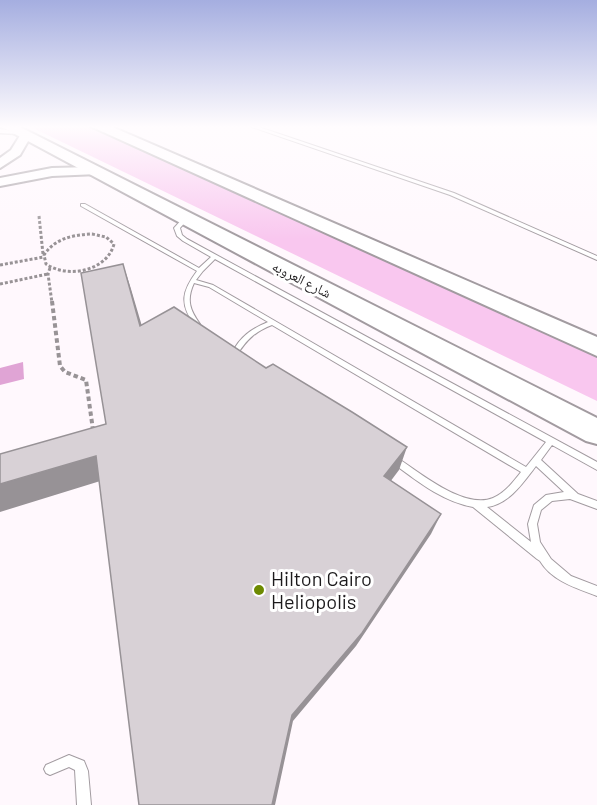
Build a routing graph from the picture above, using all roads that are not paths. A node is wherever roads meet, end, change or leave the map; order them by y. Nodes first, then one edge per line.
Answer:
1 (78, 164) edge
2 (182, 164) edge
3 (362, 164) edge
4 (93, 171) junction
5 (0, 182) edge
6 (83, 205) dead end
7 (186, 218) junction
8 (215, 256) junction
9 (597, 258) edge
10 (200, 270) junction
11 (192, 281) junction
12 (274, 322) junction
13 (205, 332) edge
14 (597, 346) edge
15 (228, 348) edge
16 (235, 353) junction
17 (245, 360) edge
18 (597, 432) edge
19 (551, 441) junction
20 (383, 452) edge
21 (535, 460) junction
22 (597, 466) edge
23 (526, 471) junction
24 (574, 496) junction
25 (476, 504) junction
26 (597, 505) edge
27 (543, 558) junction
28 (597, 591) edge
29 (50, 769) dead end
30 (84, 805) edge

1 - 4 highway, شارع العروبه
2 - 14 highway
3 - 9 lane
4 - 5 main road
4 - 7 highway, شارع العروبه
6 - 10 lane
7 - 8 lane
7 - 18 highway, شارع العروبه
8 - 10 lane
8 - 19 lane
10 - 11 lane
11 - 12 lane
11 - 13 lane
12 - 16 lane
12 - 23 lane
15 - 16 lane
16 - 17 lane
19 - 21 lane
19 - 22 lane
20 - 25 lane
21 - 23 lane
21 - 24 lane
23 - 25 lane
24 - 26 lane
24 - 27 lane
25 - 27 lane
27 - 28 lane
29 - 30 lane

